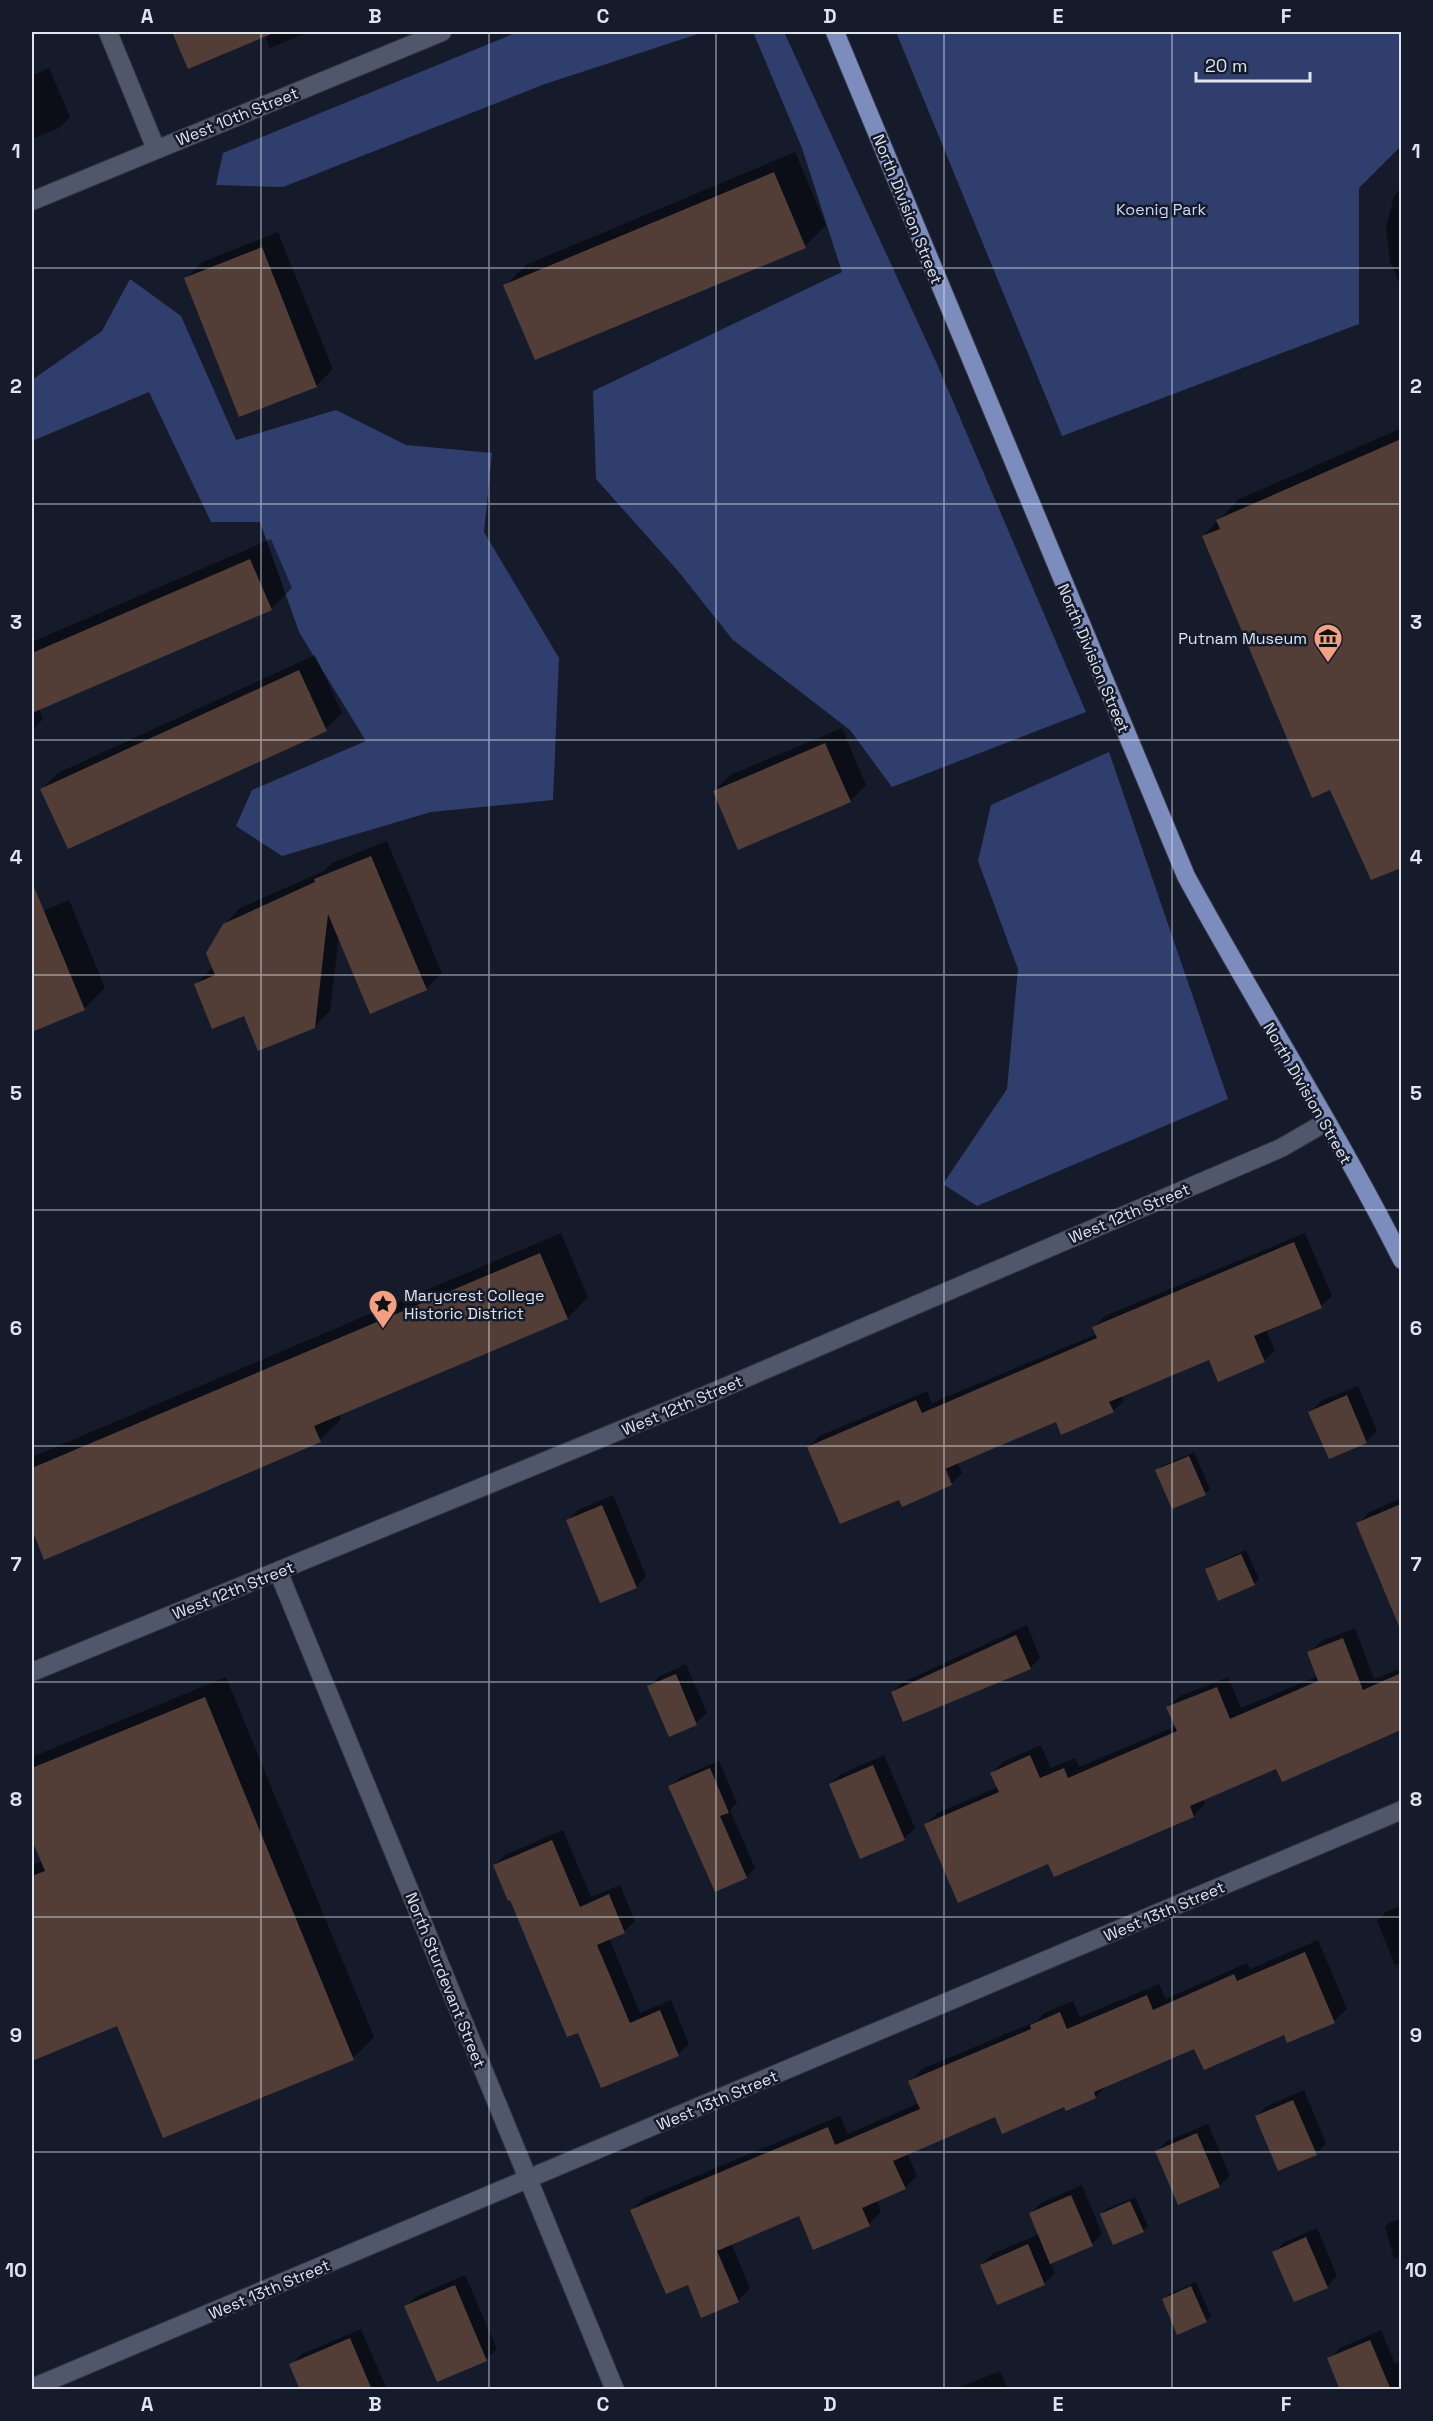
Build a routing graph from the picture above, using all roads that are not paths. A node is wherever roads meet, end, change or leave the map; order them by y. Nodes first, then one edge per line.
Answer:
1 (108, 32) edge
2 (442, 32) edge
3 (835, 32) edge
4 (156, 149) junction
5 (32, 201) edge
6 (1326, 1122) junction
7 (1401, 1260) edge
8 (278, 1571) junction
9 (32, 1672) edge
10 (1401, 1810) edge
11 (529, 2180) junction
12 (32, 2388) edge
13 (615, 2390) edge

1 - 4 street
2 - 4 street, West 10th Street
3 - 6 main road, North Division Street
4 - 5 street, West 10th Street
6 - 7 main road, North Division Street
6 - 8 street, West 12th Street
8 - 9 street, West 12th Street
8 - 11 street, North Sturdevant Street
10 - 11 street, West 13th Street
11 - 12 street, West 13th Street
11 - 13 street, North Sturdevant Street

